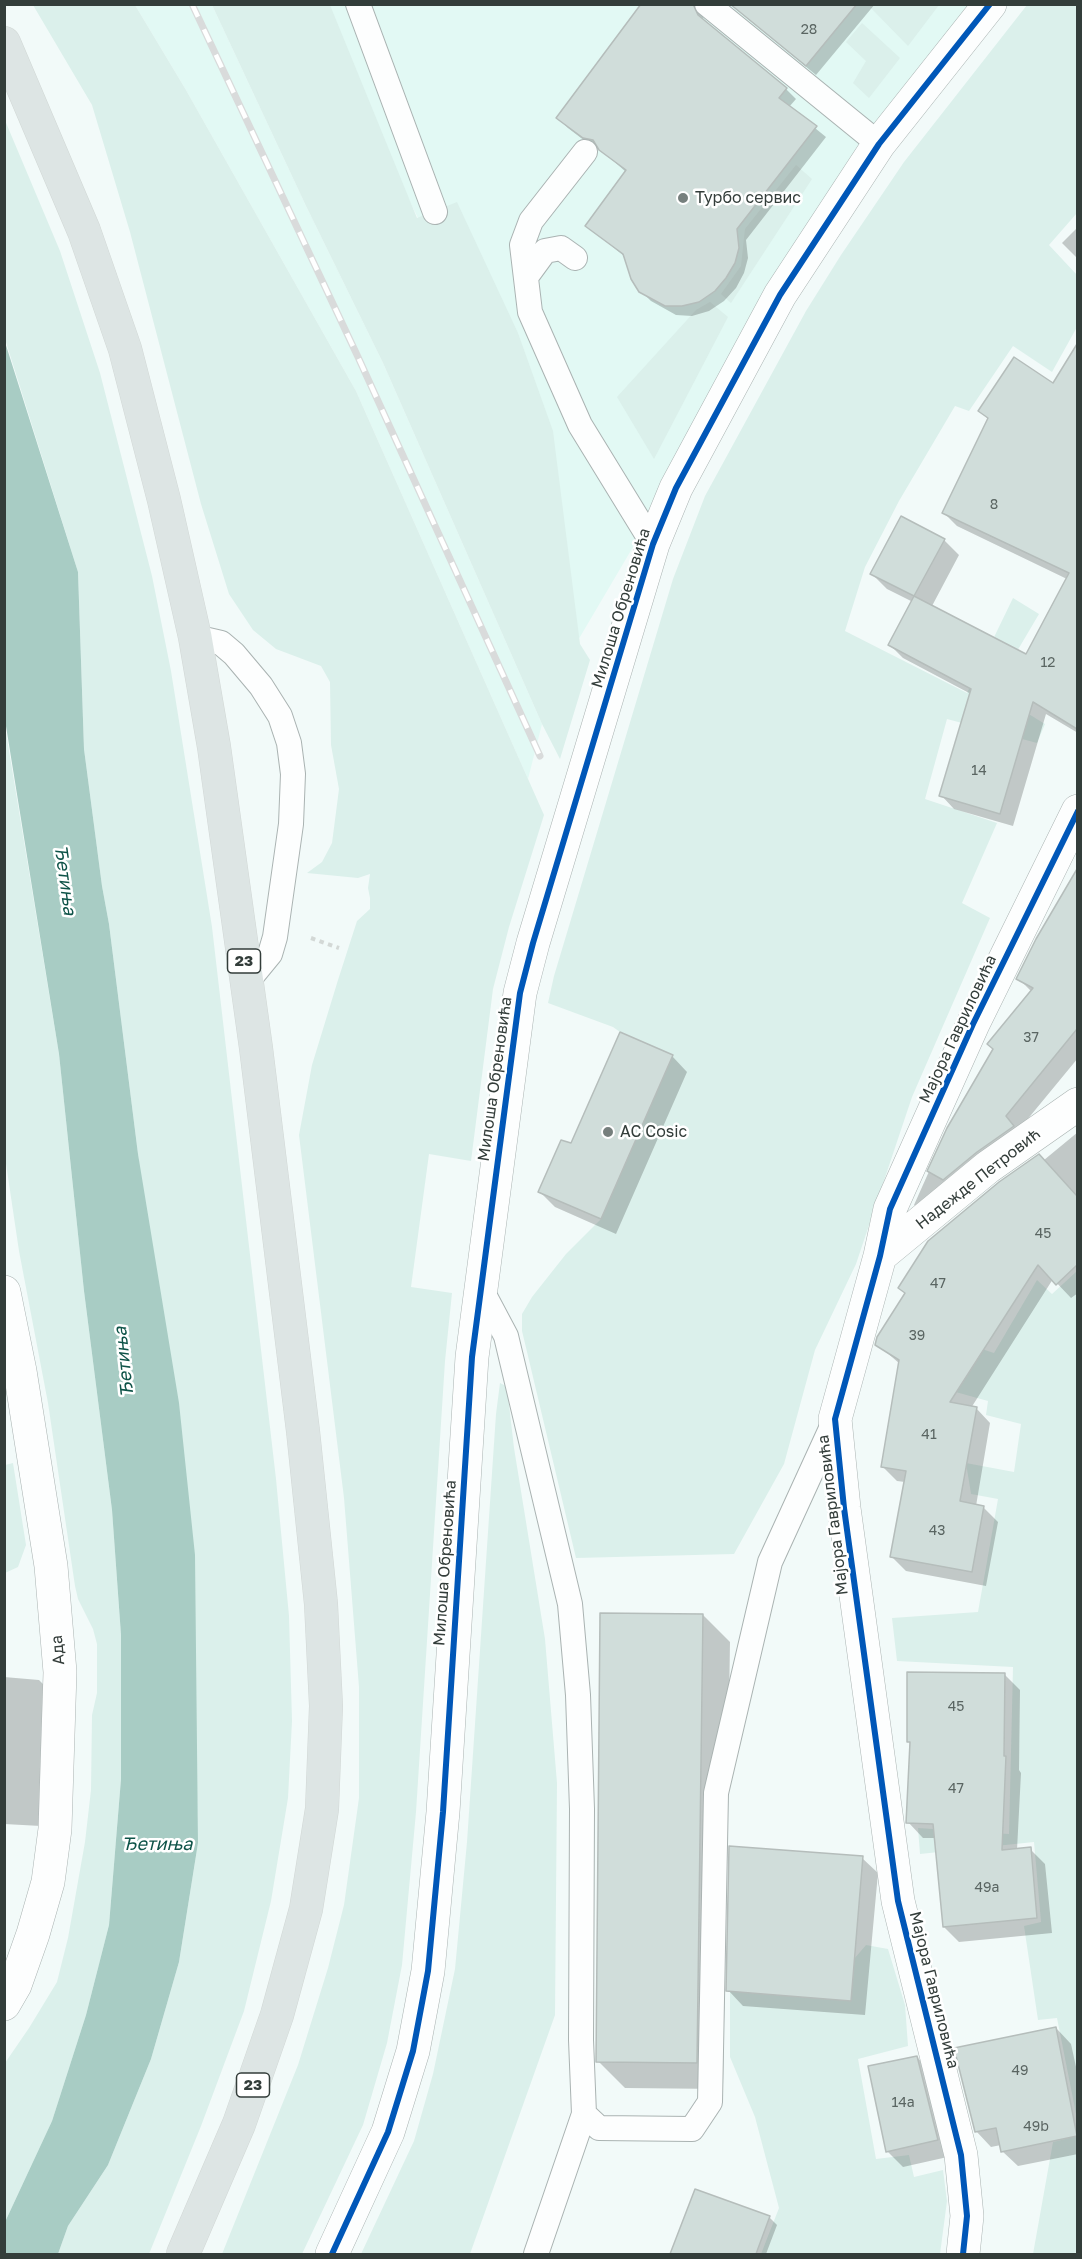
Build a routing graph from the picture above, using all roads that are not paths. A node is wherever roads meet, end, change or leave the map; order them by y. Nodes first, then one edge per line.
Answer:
1 (358, 4) edge
2 (707, 4) edge
3 (990, 4) edge
4 (4, 43) edge
5 (879, 144) junction
6 (585, 152) dead end
7 (435, 212) dead end
8 (575, 258) dead end
9 (526, 277) junction
10 (653, 544) junction
11 (195, 637) junction
12 (1077, 812) edge
13 (247, 982) junction
14 (1077, 1104) edge
15 (880, 1256) junction
16 (480, 1287) junction
17 (4, 1292) edge
18 (835, 1419) junction
19 (4, 2004) edge
20 (584, 2114) junction
21 (183, 2254) edge
22 (332, 2254) edge
23 (536, 2254) edge
24 (963, 2254) edge

1 - 7 lane
2 - 5 lane
3 - 5 street, Милоша Обреновића
4 - 11 main road, 23
5 - 10 street, Милоша Обреновића
6 - 9 lane
8 - 9 lane
9 - 10 lane
10 - 16 street, Милоша Обреновића
11 - 13 main road, 23
11 - 13 lane
12 - 15 street, Мајора Гавриловића
13 - 21 main road, 23
14 - 15 street, Надежде Петровић
15 - 18 street, Мајора Гавриловића
16 - 20 lane
16 - 22 street, Милоша Обреновића
17 - 19 street, Ада
18 - 20 lane
18 - 24 street, Мајора Гавриловића
20 - 23 lane

